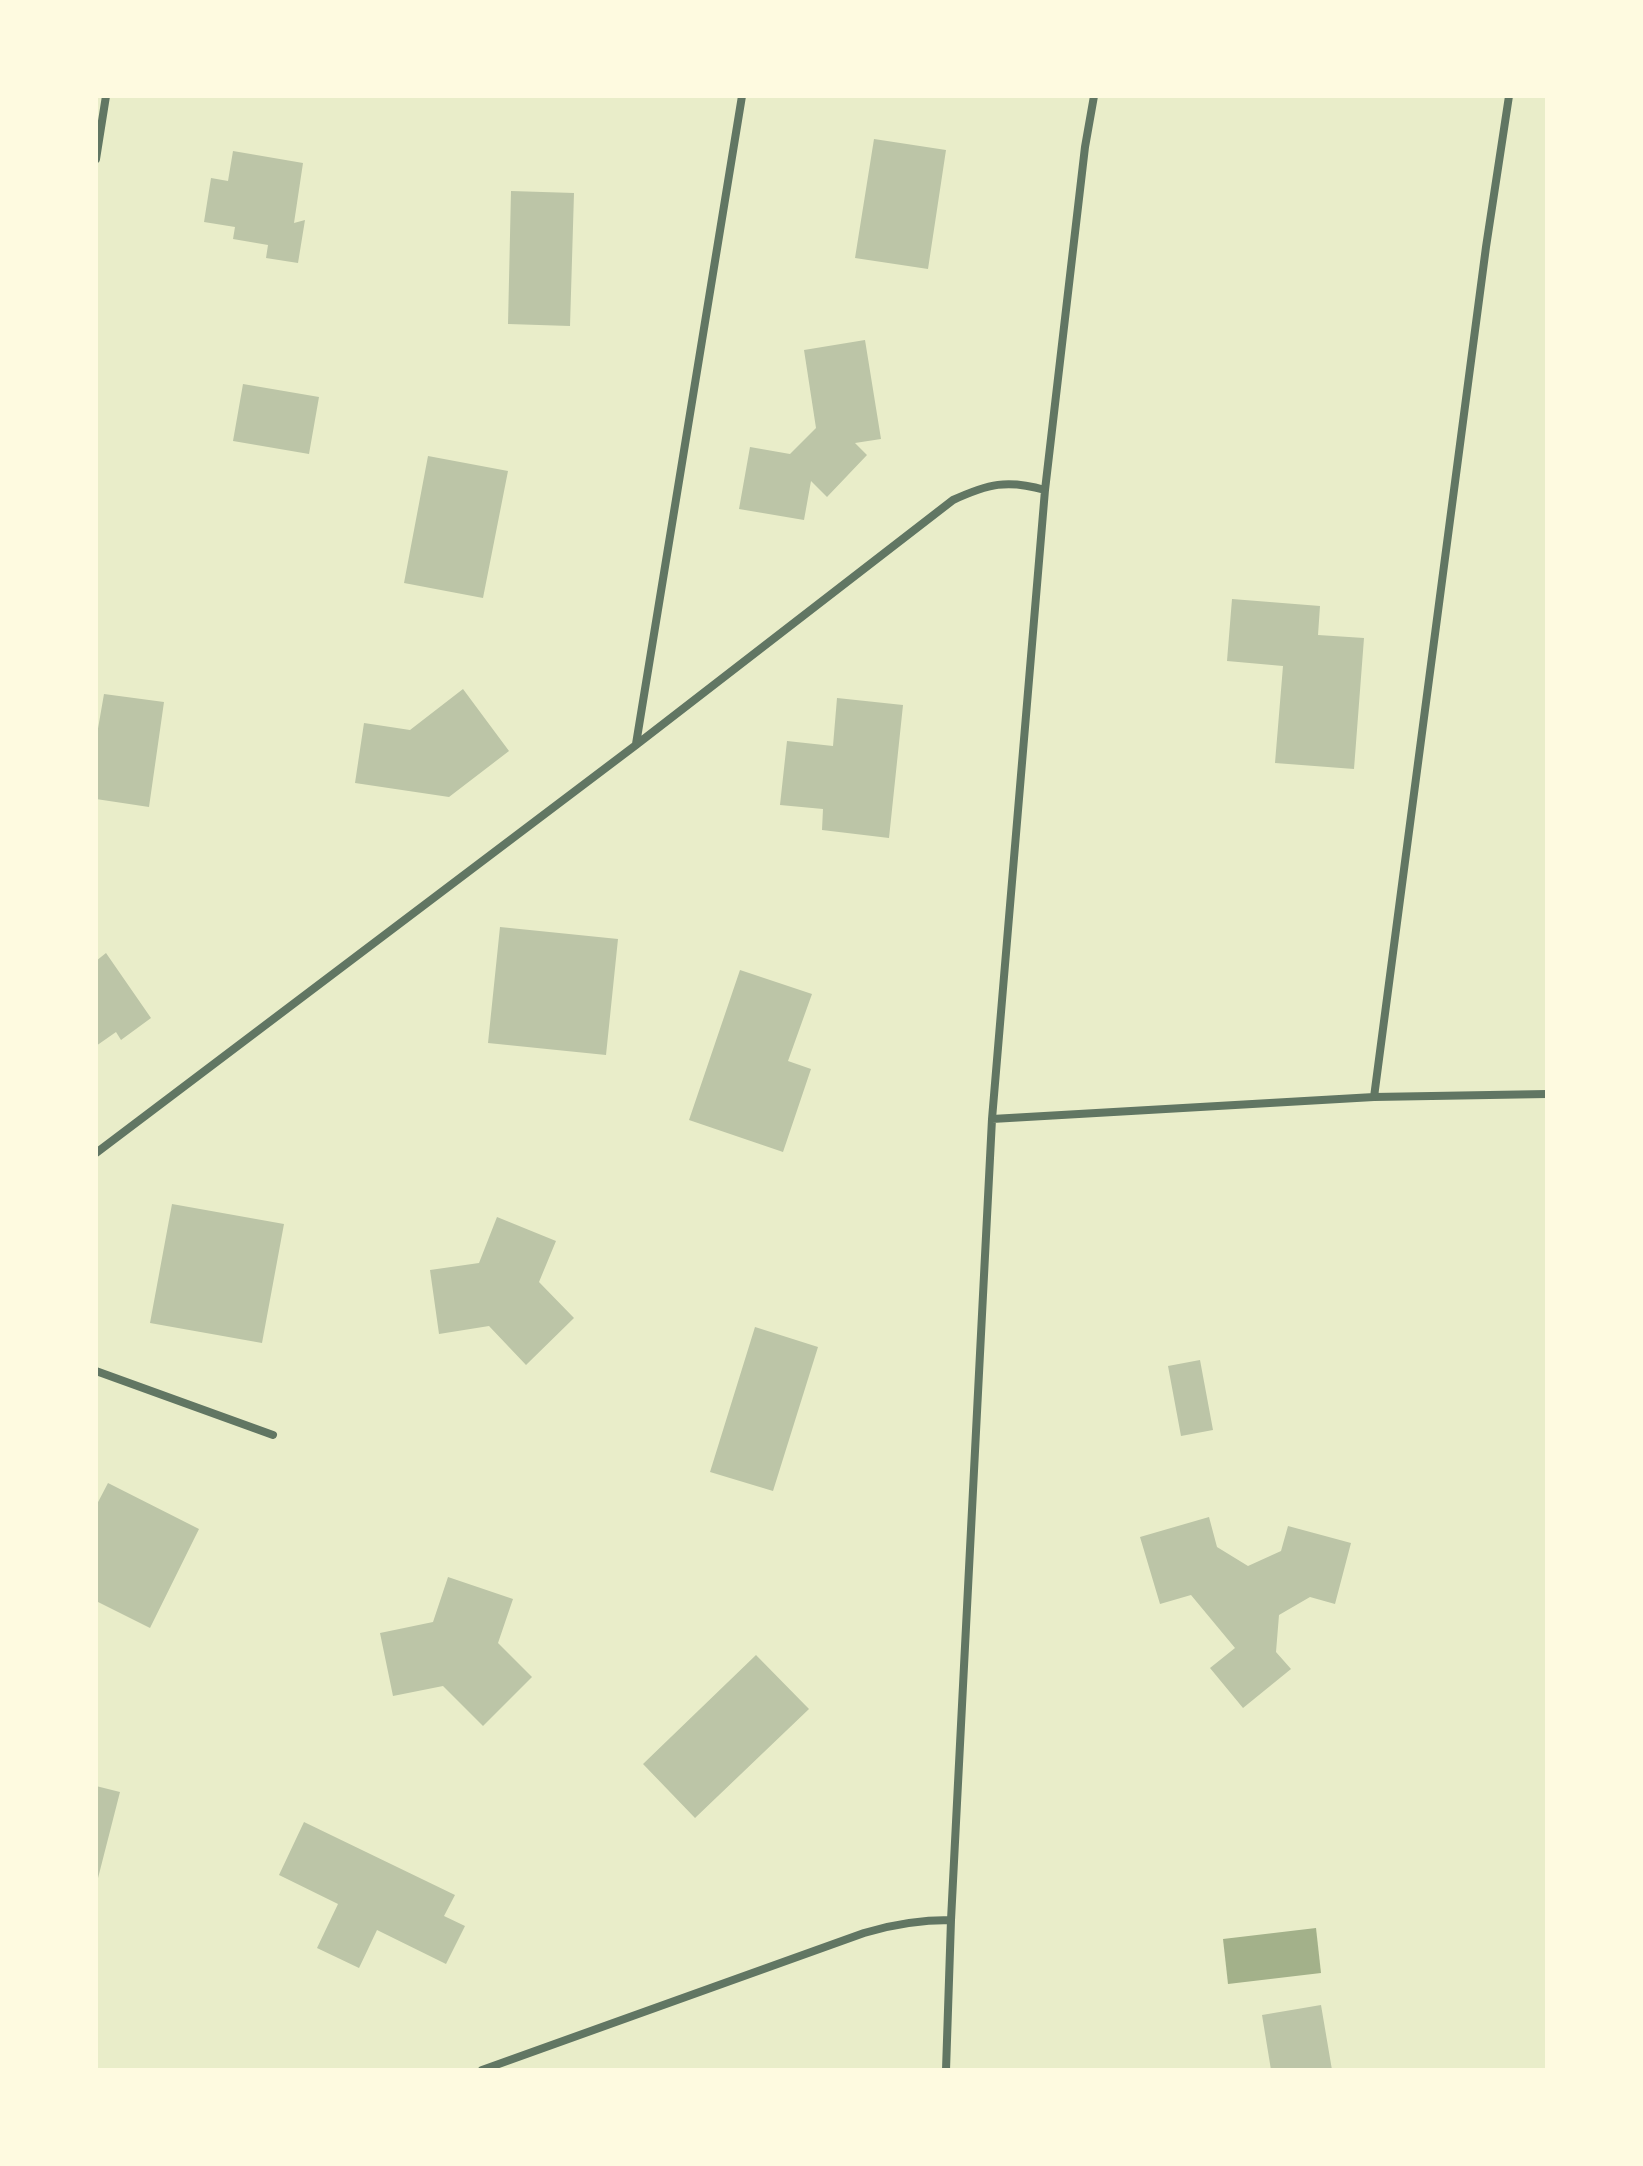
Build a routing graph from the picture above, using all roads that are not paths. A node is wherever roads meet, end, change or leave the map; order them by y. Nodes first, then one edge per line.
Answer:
1 (106, 96) edge
2 (742, 96) edge
3 (1094, 96) edge
4 (1509, 96) edge
5 (96, 159) edge
6 (1045, 490) junction
7 (636, 745) junction
8 (1547, 1094) edge
9 (1374, 1097) junction
10 (992, 1119) junction
11 (96, 1153) edge
12 (96, 1371) edge
13 (273, 1435) dead end
14 (951, 1920) junction
15 (482, 2070) edge
16 (946, 2070) edge

1 - 5 street
2 - 7 street
3 - 6 street
4 - 9 street
6 - 7 street
6 - 10 street
7 - 11 street
8 - 9 street
9 - 10 street
10 - 14 street
12 - 13 street
14 - 15 street
14 - 16 street

